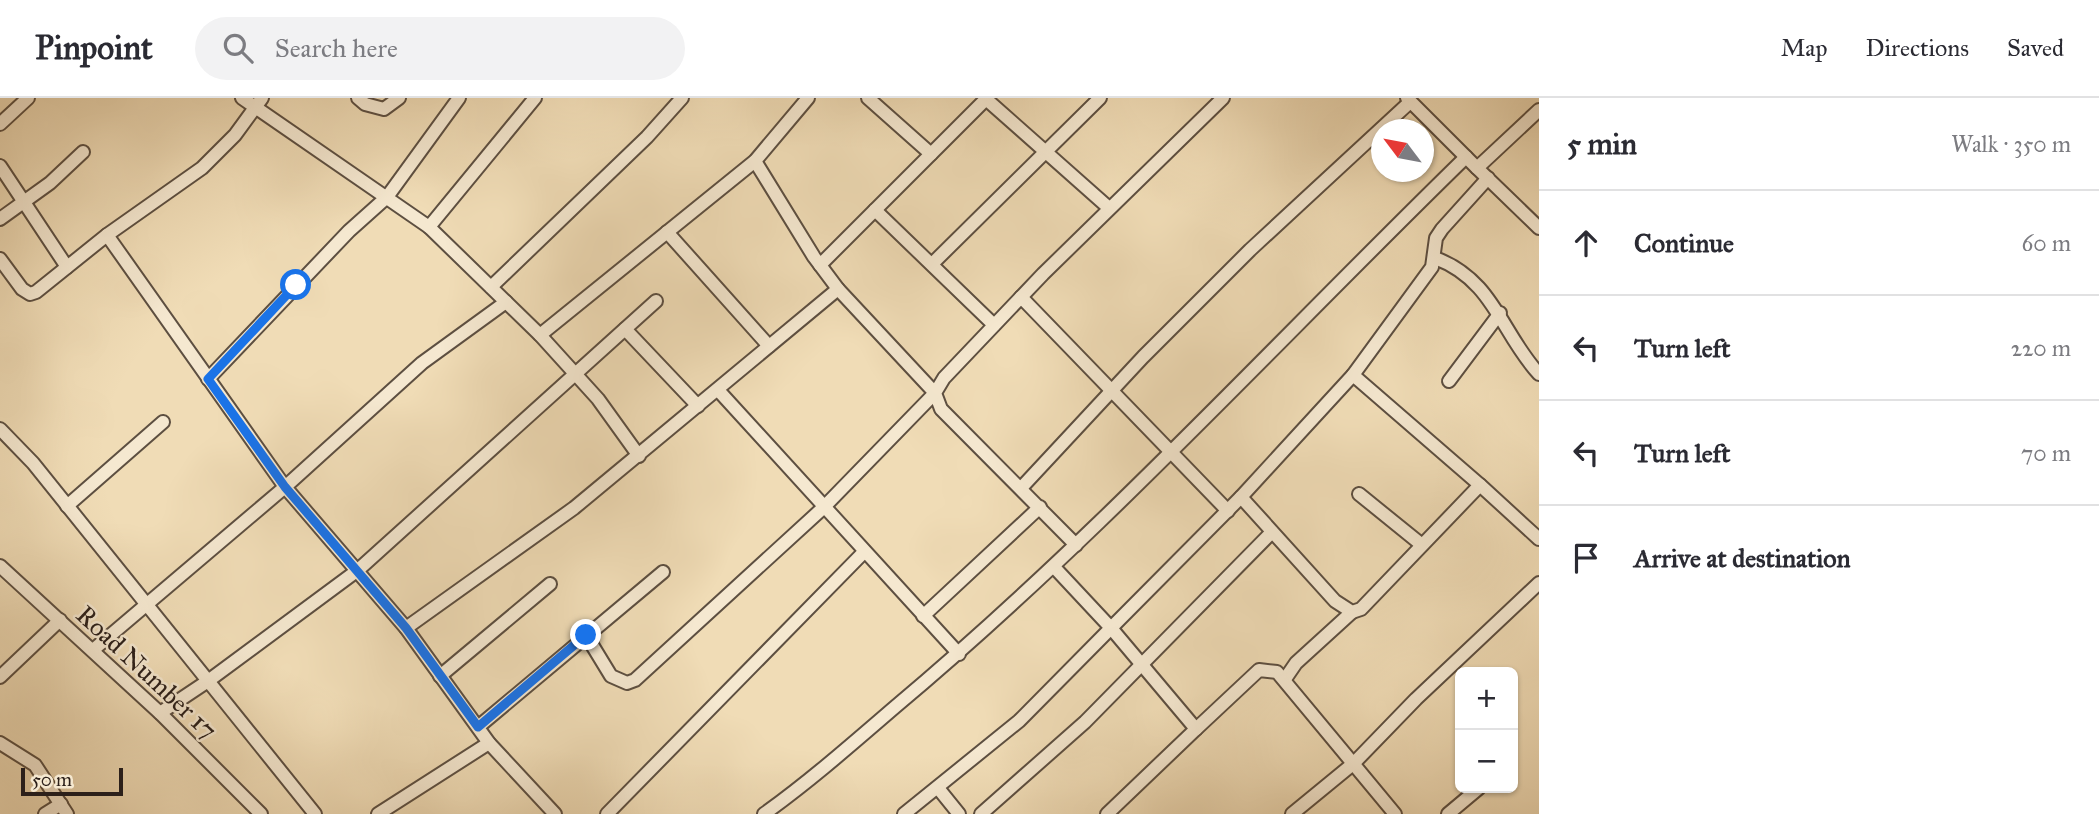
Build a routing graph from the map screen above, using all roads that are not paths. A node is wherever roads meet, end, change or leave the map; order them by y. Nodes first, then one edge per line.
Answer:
1 (28, 98) edge
2 (242, 98) edge
3 (358, 98) edge
4 (399, 98) edge
5 (459, 98) edge
6 (535, 98) edge
7 (682, 98) edge
8 (808, 98) edge
9 (869, 98) edge
10 (1100, 98) edge
11 (1223, 98) edge
12 (987, 99) edge
13 (1409, 100) edge
14 (259, 102) edge
15 (1539, 110) edge
16 (0, 124) edge
17 (83, 152) dead end
18 (1044, 152) junction
19 (931, 154) junction
20 (1466, 157) junction
21 (755, 161) junction
22 (0, 166) edge
23 (1477, 168) junction
24 (1488, 178) junction
25 (387, 197) junction
26 (24, 202) junction
27 (1109, 208) junction
28 (875, 210) junction
29 (0, 219) edge
30 (429, 227) junction
31 (1539, 228) edge
32 (667, 232) junction
33 (107, 235) junction
34 (1435, 258) junction
35 (0, 259) edge
36 (932, 264) junction
37 (820, 265) junction
38 (67, 267) junction
39 (491, 287) junction
40 (838, 289) junction
41 (1021, 297) junction
42 (656, 301) dead end
43 (506, 302) junction
44 (1500, 313) junction
45 (994, 325) junction
46 (625, 329) junction
47 (540, 334) junction
48 (769, 346) junction
49 (576, 373) junction
50 (1539, 374) edge
51 (1353, 375) junction
52 (208, 379) junction
53 (1449, 381) dead end
54 (718, 390) junction
55 (1112, 391) junction
56 (935, 393) junction
57 (698, 406) junction
58 (163, 422) dead end
59 (0, 429) edge
60 (1171, 450) junction
61 (639, 456) junction
62 (1480, 485) junction
63 (285, 487) junction
64 (1022, 487) junction
65 (1359, 494) dead end
66 (1241, 497) junction
67 (67, 506) junction
68 (824, 507) junction
69 (1040, 507) junction
70 (1228, 511) junction
71 (1272, 532) junction
72 (1539, 539) edge
73 (1076, 545) junction
74 (1422, 545) junction
75 (864, 552) junction
76 (0, 566) edge
77 (1054, 567) junction
78 (358, 570) junction
79 (663, 572) dead end
80 (1539, 583) edge
81 (550, 584) dead end
82 (147, 605) junction
83 (1352, 612) junction
84 (923, 616) junction
85 (60, 620) junction
86 (406, 628) junction
87 (1111, 628) junction
88 (586, 635) junction
89 (93, 650) junction
90 (958, 654) junction
91 (1142, 665) junction
92 (440, 676) junction
93 (0, 677) edge
94 (1286, 679) junction
95 (208, 681) junction
96 (160, 713) junction
97 (478, 727) junction
98 (1196, 729) junction
99 (0, 743) edge
100 (489, 743) junction
101 (1354, 763) junction
102 (938, 788) junction
103 (1473, 793) edge
104 (64, 809) edge
105 (550, 812) edge
106 (45, 814) edge
107 (261, 814) edge
108 (315, 814) edge
109 (378, 814) edge
110 (607, 814) edge
111 (764, 814) edge
112 (904, 814) edge
113 (959, 814) edge
114 (981, 814) edge
115 (1107, 814) edge
116 (1292, 814) edge
117 (1395, 814) edge
118 (1448, 814) edge

1 - 16 street
2 - 14 street
3 - 4 street
5 - 25 street
6 - 30 street
7 - 39 street
8 - 21 street
9 - 19 street
10 - 18 street
11 - 27 street
12 - 18 street
12 - 19 street
13 - 20 street
13 - 55 street
14 - 25 street
14 - 33 street
15 - 23 street
17 - 26 street
18 - 27 street
18 - 36 street
19 - 28 street
20 - 23 street
20 - 60 street
21 - 32 street
21 - 37 street
22 - 26 street
23 - 24 street
24 - 31 street
24 - 34 street
25 - 30 street
25 - 52 street
26 - 29 street
26 - 38 street
27 - 41 street
28 - 36 street
28 - 37 street
30 - 39 street
32 - 47 street
32 - 48 street
33 - 38 street
33 - 52 street
34 - 44 street
34 - 51 street
35 - 38 street
36 - 45 street
37 - 40 street
39 - 43 street
40 - 48 street
40 - 56 street
41 - 45 street
41 - 55 street
42 - 46 street
43 - 47 street
43 - 63 street
44 - 50 street
44 - 53 street
45 - 56 street
46 - 49 street
46 - 57 street
47 - 49 street
48 - 54 street
49 - 61 street
49 - 78 street
51 - 62 street
51 - 66 street
52 - 63 street
54 - 57 street
54 - 68 street
55 - 60 street
55 - 64 street
56 - 64 street
56 - 68 street
57 - 61 street
58 - 67 street
59 - 67 street
60 - 70 street
60 - 73 street
61 - 86 street
62 - 72 street
62 - 74 street
63 - 78 street
63 - 82 street
64 - 69 street
65 - 74 street
66 - 70 street
66 - 71 street
67 - 82 street
68 - 75 street
68 - 88 street
69 - 73 street
69 - 84 street
70 - 87 street
71 - 83 street
71 - 91 street
73 - 77 street
74 - 83 street
75 - 84 street
75 - 110 street
76 - 85 street, Road Number 17
77 - 87 street
77 - 90 street
78 - 86 street
78 - 95 street
79 - 88 street
80 - 101 street
81 - 92 street
82 - 89 street
82 - 95 street
83 - 94 street
84 - 90 street
85 - 89 street, Road Number 17
85 - 93 street
86 - 92 street
87 - 91 street
87 - 102 street
88 - 97 street
89 - 96 street, Road Number 17
90 - 111 street
91 - 98 street
91 - 114 street
92 - 97 street
94 - 98 street
94 - 101 street
95 - 96 street
95 - 108 street
96 - 107 street, Road Number 17
97 - 100 street
98 - 115 street
99 - 104 street
100 - 105 street
100 - 109 street
101 - 116 street
101 - 117 street
102 - 112 street
102 - 113 street
103 - 118 street
104 - 106 street

